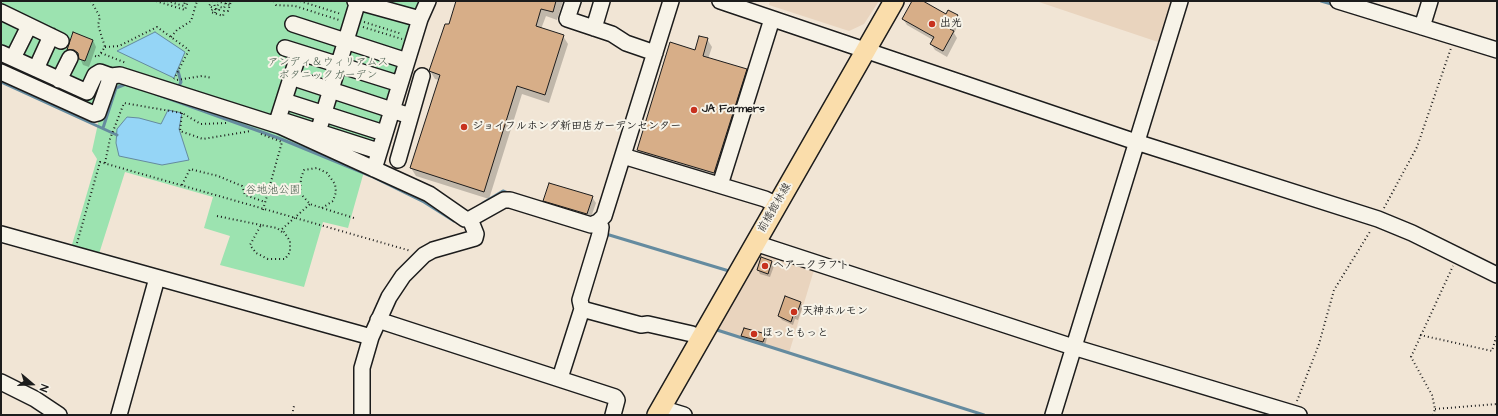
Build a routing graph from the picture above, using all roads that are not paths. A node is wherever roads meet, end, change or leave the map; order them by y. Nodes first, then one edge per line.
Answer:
1 (357, 1) edge
2 (428, 1) edge
3 (573, 1) edge
4 (602, 1) edge
5 (671, 1) edge
6 (720, 1) edge
7 (894, 1) edge
8 (1180, 1) edge
9 (1338, 1) edge
10 (1430, 1) edge
11 (383, 5) edge
12 (3, 18) edge
13 (420, 19) junction
14 (772, 19) junction
15 (293, 24) dead end
16 (29, 26) junction
17 (1422, 27) junction
18 (594, 28) junction
19 (346, 41) junction
20 (865, 50) junction
21 (1497, 50) edge
22 (655, 53) junction
23 (7, 56) edge
24 (70, 58) dead end
25 (407, 61) junction
26 (339, 65) junction
27 (36, 69) junction
28 (1, 72) edge
29 (111, 76) junction
30 (422, 76) dead end
31 (291, 77) junction
32 (59, 80) junction
33 (400, 84) junction
34 (331, 90) junction
35 (284, 101) junction
36 (392, 109) junction
37 (324, 114) junction
38 (410, 116) junction
39 (318, 132) junction
40 (384, 133) junction
41 (1136, 142) junction
42 (378, 151) junction
43 (622, 156) junction
44 (398, 160) dead end
45 (374, 169) junction
46 (720, 185) junction
47 (776, 205) junction
48 (470, 219) junction
49 (598, 222) junction
50 (1, 234) edge
51 (755, 243) junction
52 (1497, 275) edge
53 (157, 278) junction
54 (582, 309) junction
55 (378, 320) junction
56 (371, 337) junction
57 (700, 341) junction
58 (1074, 346) junction
59 (560, 378) junction
60 (1, 382) edge
61 (659, 412) edge
62 (1295, 414) edge
63 (59, 415) edge
64 (119, 415) edge
65 (362, 415) edge
66 (613, 415) edge
67 (684, 415) edge
68 (1053, 415) edge

1 - 11 street
1 - 19 street
2 - 13 street
3 - 18 street
4 - 18 street
5 - 22 street
6 - 14 street
7 - 20 main road, 前橋館林線
8 - 41 street
9 - 17 street
10 - 17 street
11 - 13 street
12 - 16 street
13 - 25 street
14 - 20 street
14 - 46 street
15 - 19 street
16 - 23 street
16 - 27 street
17 - 21 street
18 - 22 street
19 - 25 street
19 - 26 street
20 - 41 street
20 - 47 main road, 前橋館林線
22 - 43 street
23 - 27 street
24 - 32 street
25 - 33 street
26 - 31 street
26 - 33 street
26 - 34 street
27 - 32 street
28 - 29 street
29 - 32 street
29 - 45 street
30 - 38 street
31 - 34 street
31 - 35 street
33 - 36 street
34 - 36 street
34 - 37 street
35 - 37 street
35 - 39 street
36 - 38 street
36 - 40 street
37 - 39 street
37 - 40 street
38 - 44 street
39 - 42 street
40 - 42 street
41 - 52 street
41 - 58 street
42 - 45 street
43 - 46 street
43 - 49 street
45 - 48 street
46 - 47 street
47 - 51 main road, 前橋館林線
48 - 49 street
48 - 55 street
49 - 54 street
50 - 53 street
51 - 57 main road, 前橋館林線
51 - 58 street
53 - 56 street
53 - 64 street
54 - 57 street
54 - 59 street
55 - 56 street
55 - 59 street
56 - 65 street
57 - 61 main road, 前橋館林線
58 - 62 street
58 - 68 street
59 - 66 street
60 - 63 street
61 - 67 street

